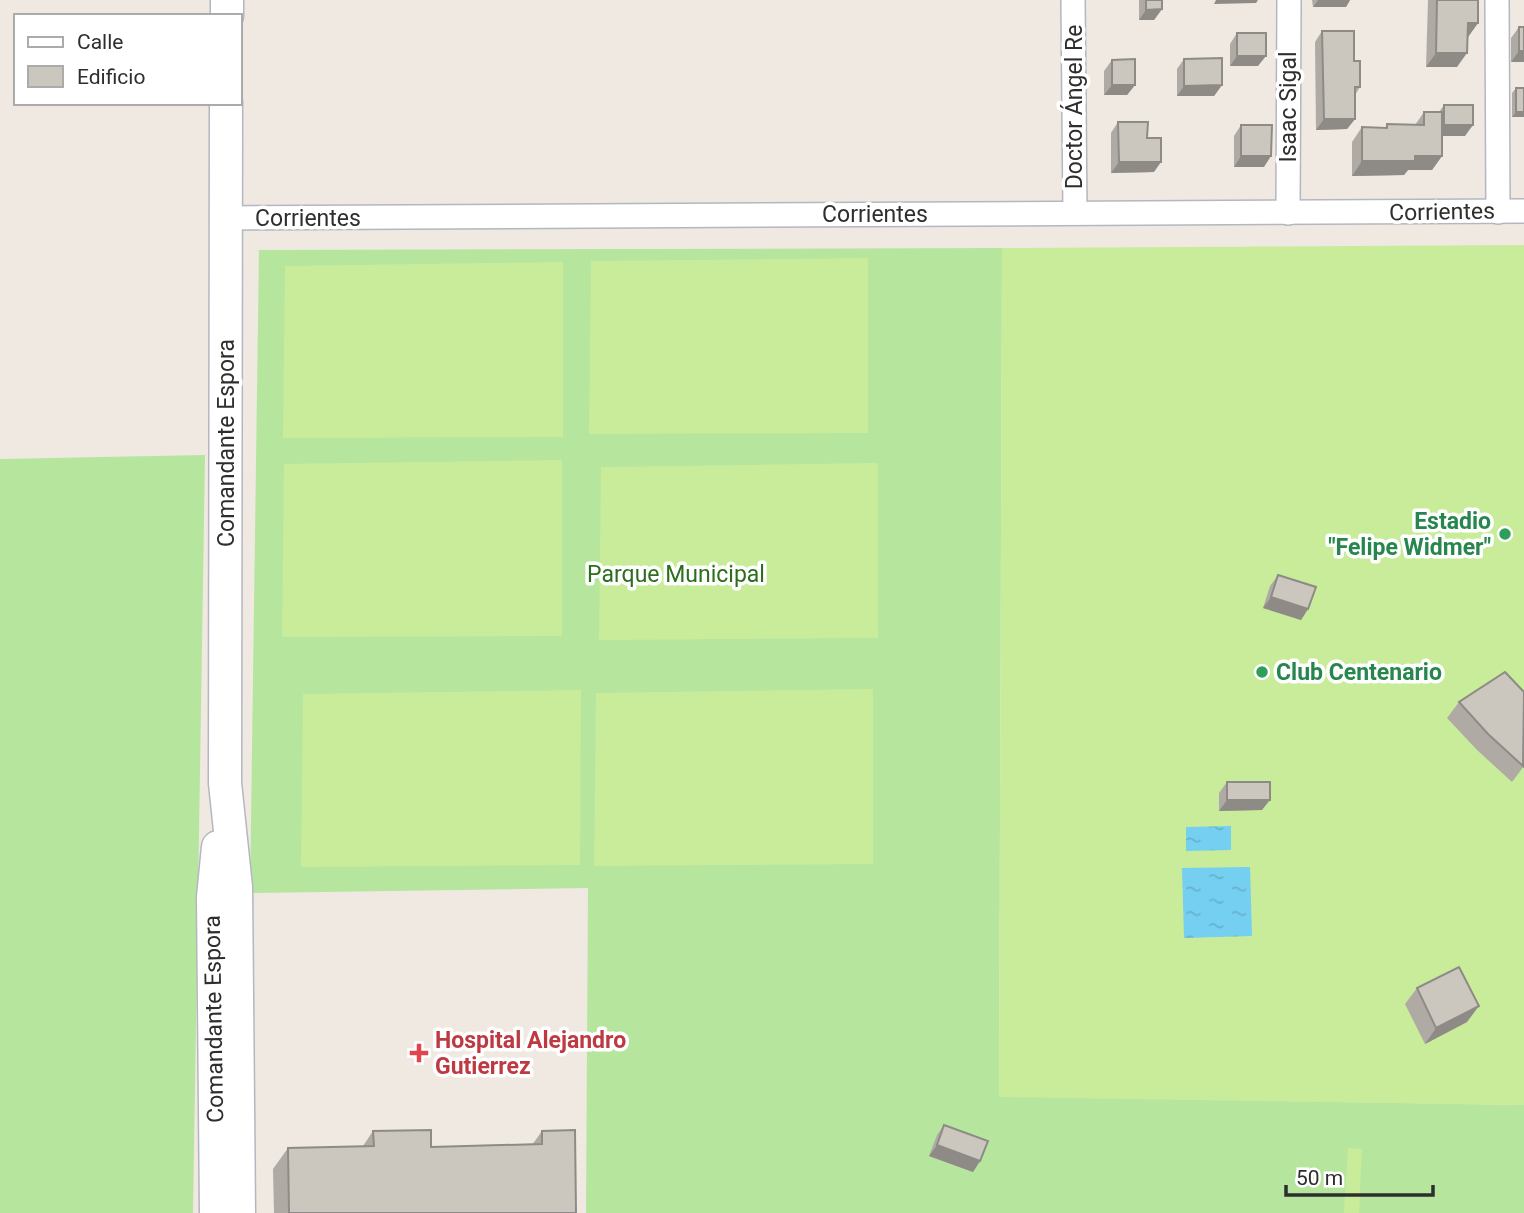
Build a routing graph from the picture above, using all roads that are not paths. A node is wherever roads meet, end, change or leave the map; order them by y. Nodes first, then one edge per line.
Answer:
1 (1073, 0) edge
2 (1289, 0) edge
3 (1497, 0) edge
4 (226, 105) edge
5 (1524, 211) edge
6 (1498, 212) junction
7 (1075, 213) junction
8 (1288, 213) junction
9 (225, 218) junction
10 (225, 783) junction
11 (216, 1213) edge
12 (239, 1213) edge

1 - 7 street, Doctor Ángel Re
2 - 8 street, Isaac Sigal
3 - 6 street
4 - 9 street, Comandante Espora
5 - 6 street, Corrientes
6 - 8 street, Corrientes
7 - 8 street, Corrientes
7 - 9 street, Corrientes
9 - 10 street, Comandante Espora
10 - 11 street, Comandante Espora
10 - 12 street, Comandante Espora

